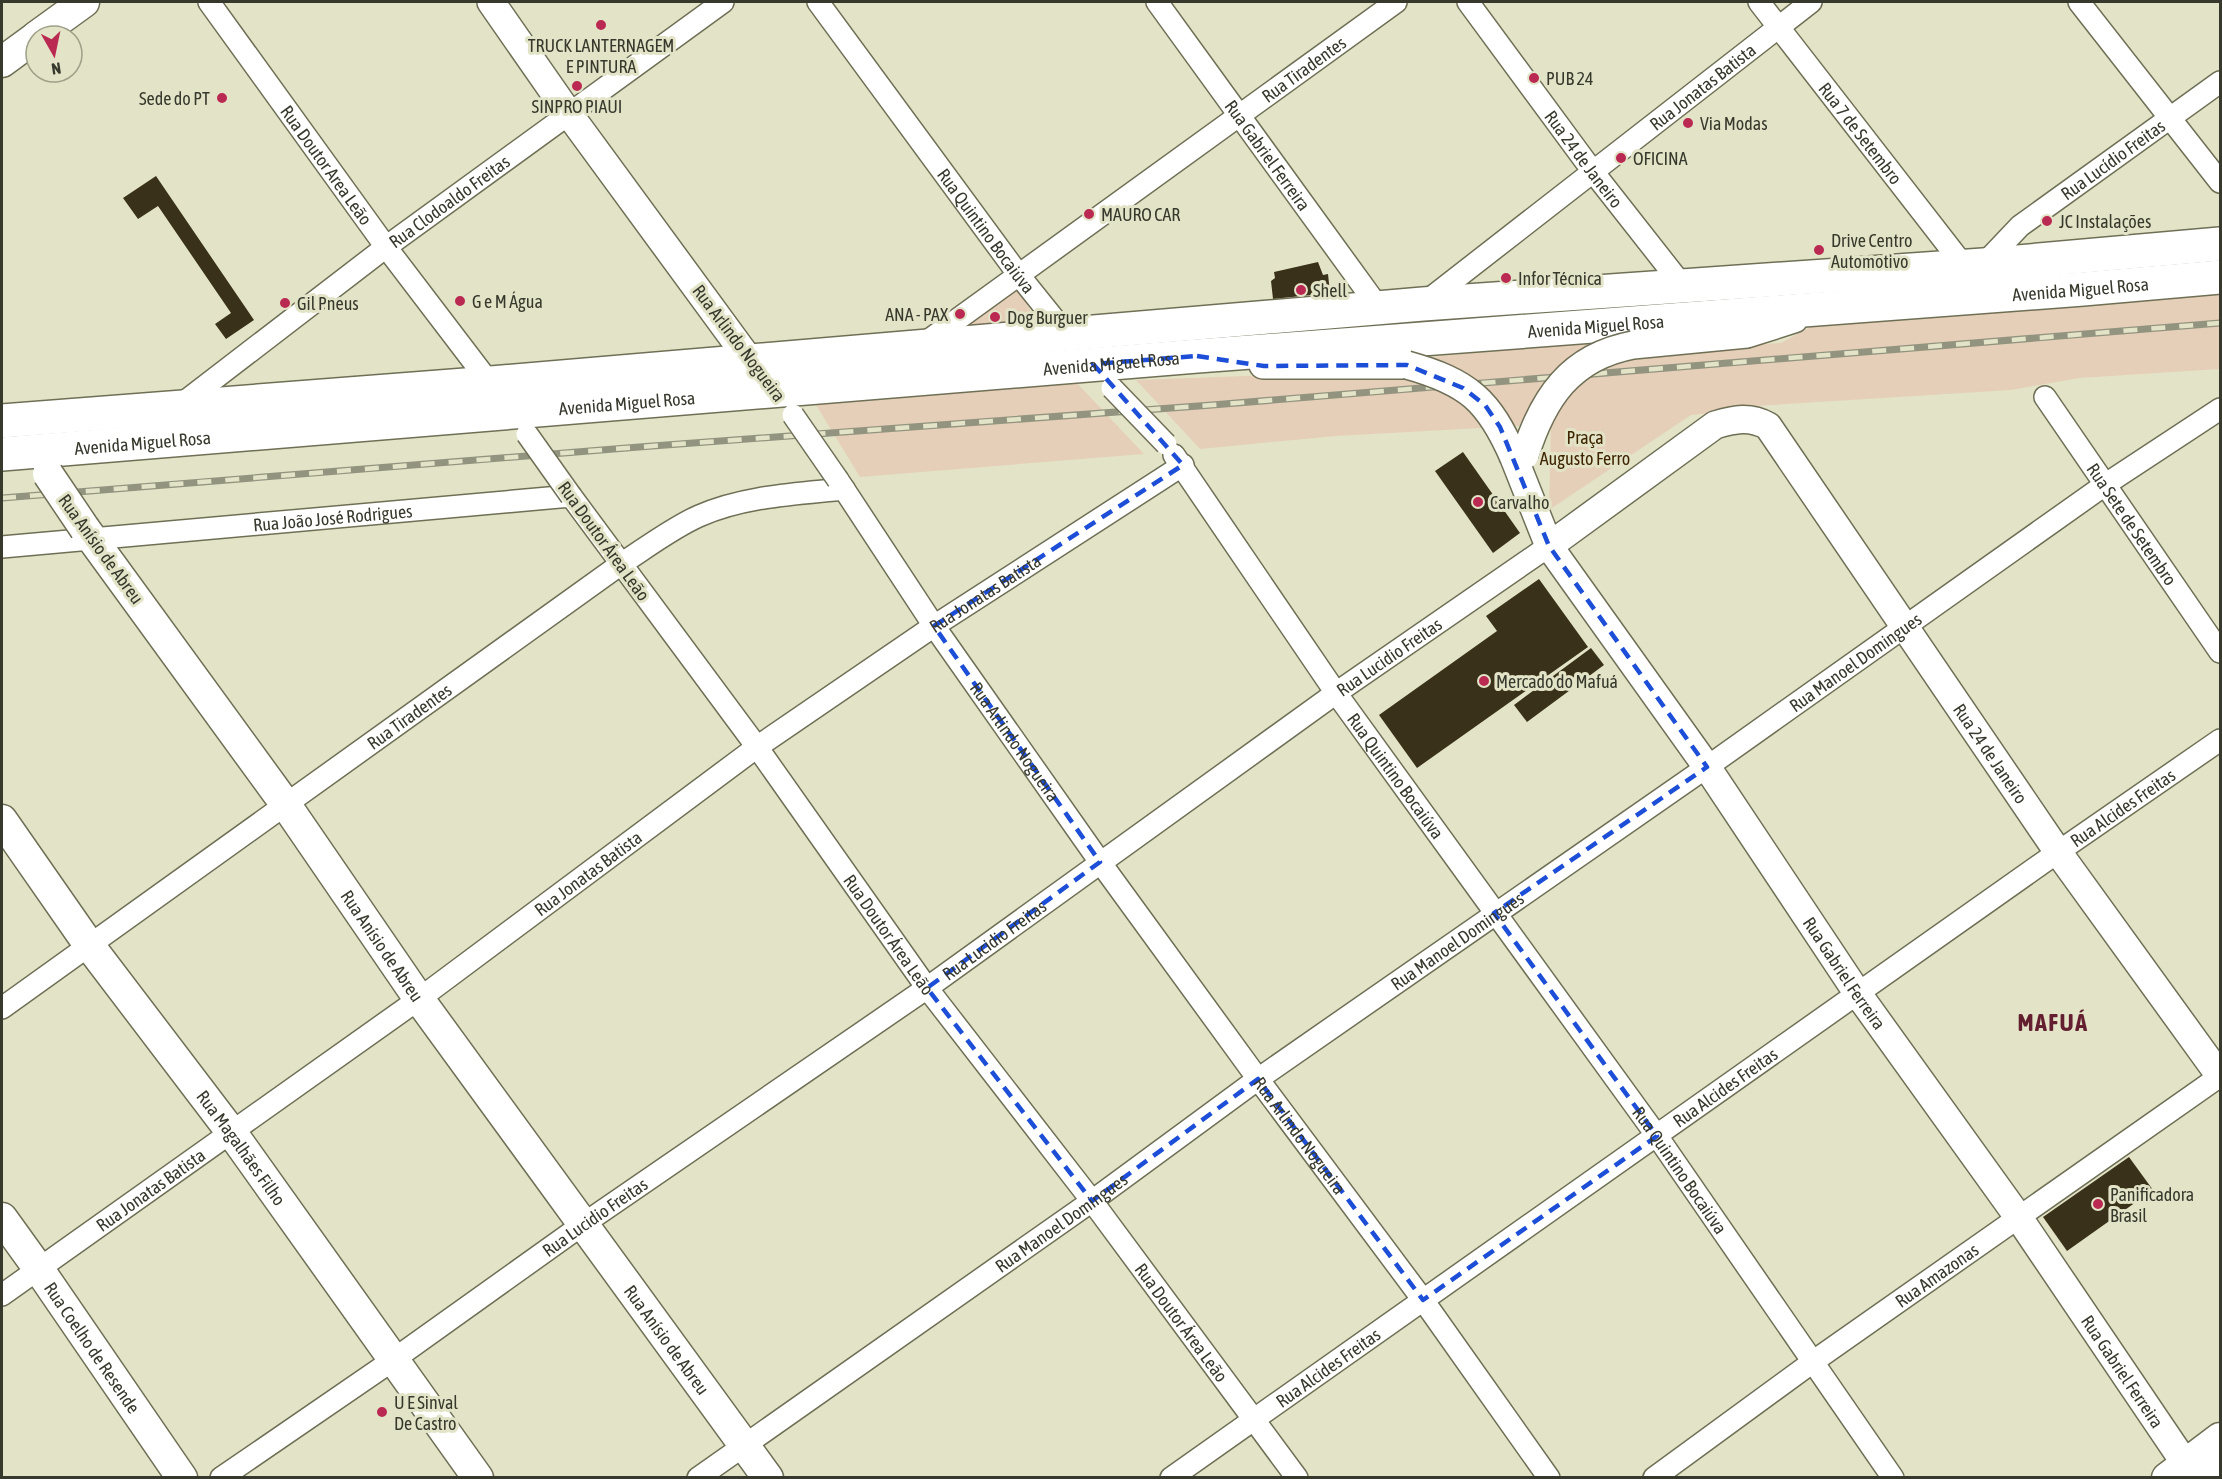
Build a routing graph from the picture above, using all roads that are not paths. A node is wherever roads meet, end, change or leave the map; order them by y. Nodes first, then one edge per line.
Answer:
1 (84, 2) edge
2 (209, 2) edge
3 (491, 2) edge
4 (723, 2) edge
5 (818, 2) edge
6 (1157, 2) edge
7 (1396, 2) edge
8 (1468, 2) edge
9 (1759, 2) edge
10 (1811, 2) edge
11 (2079, 2) edge
12 (54, 24) edge
13 (1777, 27) junction
14 (24, 46) edge
15 (2, 62) edge
16 (2220, 82) edge
17 (569, 114) junction
18 (1240, 114) junction
19 (2168, 118) junction
20 (1594, 173) junction
21 (2220, 182) edge
22 (2220, 244) edge
23 (386, 247) junction
24 (2079, 257) junction
25 (1973, 265) junction
26 (1018, 274) junction
27 (2220, 277) edge
28 (1682, 285) junction
29 (2083, 289) junction
30 (1423, 304) junction
31 (1379, 308) junction
32 (1822, 309) junction
33 (1067, 335) junction
34 (919, 347) junction
35 (1197, 356) junction
36 (750, 361) junction
37 (1102, 376) junction
38 (491, 383) junction
39 (2045, 396) dead end
40 (784, 403) junction
41 (178, 407) junction
42 (2220, 410) edge
43 (4, 416) edge
44 (519, 424) junction
45 (1768, 426) joint
46 (27, 460) edge
47 (1520, 463) junction
48 (1183, 465) junction
49 (841, 484) junction
50 (2106, 484) junction
51 (571, 496) junction
52 (89, 534) junction
53 (1549, 546) junction
54 (2, 547) edge
55 (621, 564) junction
56 (934, 626) junction
57 (1905, 628) junction
58 (2220, 652) edge
59 (1336, 693) junction
60 (2220, 740) edge
61 (757, 747) junction
62 (1707, 767) junction
63 (286, 805) junction
64 (2, 820) edge
65 (2058, 852) junction
66 (1100, 862) junction
67 (1494, 913) junction
68 (89, 945) junction
69 (927, 988) junction
70 (1857, 994) junction
71 (419, 999) junction
72 (2, 1008) edge
73 (2220, 1076) edge
74 (1258, 1079) junction
75 (232, 1133) junction
76 (1657, 1136) junction
77 (1092, 1201) junction
78 (2, 1218) edge
79 (2019, 1218) junction
80 (582, 1225) junction
81 (38, 1268) junction
82 (2, 1294) edge
83 (1423, 1300) junction
84 (393, 1360) junction
85 (1814, 1361) junction
86 (1255, 1419) junction
87 (2220, 1438) edge
88 (744, 1446) junction
89 (2220, 1470) edge
90 (2190, 1474) edge
91 (182, 1478) edge
92 (222, 1478) edge
93 (478, 1478) edge
94 (698, 1478) edge
95 (768, 1478) edge
96 (1171, 1478) edge
97 (1298, 1478) edge
98 (1549, 1478) edge
99 (1654, 1478) edge
100 (1893, 1478) edge

1 - 12 main road
2 - 23 street, Rua Doutor Area Leão
3 - 17 street, Rua Arlindo Nogueira
4 - 17 street, Rua Clodoaldo Freitas
5 - 26 street, Rua Quintino Bocaiúva
6 - 18 street, Rua Gabriel Ferreira
7 - 18 street, Rua Tiradentes
8 - 20 street, Rua 24 de Janeiro
9 - 13 street, Rua 7 de Setembro
10 - 13 street, Rua Jonatas Batista
11 - 19 street
13 - 20 street, Rua Jonatas Batista
13 - 25 street, Rua 7 de Setembro
14 - 15 main road
16 - 19 street, Rua Lucídio Freitas
17 - 23 street, Rua Clodoaldo Freitas
17 - 36 street, Rua Arlindo Nogueira
18 - 26 street, Rua Tiradentes
18 - 31 street, Rua Gabriel Ferreira
19 - 21 street
19 - 25 street, Rua Lucídio Freitas
20 - 28 street, Rua 24 de Janeiro
20 - 30 street, Rua Jonatas Batista
22 - 24 main road, Avenida Miguel Rosa
23 - 38 street, Rua Doutor Area Leão
23 - 41 street, Rua Clodoaldo Freitas
24 - 25 main road, Avenida Miguel Rosa
24 - 29 main road
25 - 28 main road, Avenida Miguel Rosa
26 - 33 street, Rua Quintino Bocaiúva
26 - 34 street, Rua Tiradentes
27 - 29 main road, Avenida Miguel Rosa
28 - 30 main road, Avenida Miguel Rosa
29 - 32 main road, Avenida Miguel Rosa
30 - 31 main road, Avenida Miguel Rosa
31 - 33 main road, Avenida Miguel Rosa
32 - 35 main road, Avenida Miguel Rosa
32 - 47 street, bridge
33 - 34 main road, Avenida Miguel Rosa
33 - 37 street, Rua Quintino Bocaiúva
34 - 36 main road, Avenida Miguel Rosa
35 - 37 main road, Avenida Miguel Rosa
35 - 47 street, Rua Gabriel Ferreira, bridge
36 - 38 main road, Avenida Miguel Rosa
36 - 40 street, Rua Arlindo Nogueira
37 - 40 main road, Avenida Miguel Rosa
37 - 48 street, Rua Quintino Bocaiúva, bridge
38 - 41 main road, Avenida Miguel Rosa
38 - 44 street, Rua Doutor Área Leão
39 - 50 street, Rua Sete de Setembro
40 - 44 main road, Avenida Miguel Rosa
40 - 49 street, Rua Arlindo Nogueira, bridge
41 - 43 main road, Avenida Miguel Rosa
42 - 50 street, Rua Manoel Domingues
43 - 46 main road, Rua Anísio de Abreu
44 - 46 main road, Avenida Miguel Rosa
44 - 51 street, Rua Doutor Área Leão, bridge
45 - 53 street, Rua Lucidio Freitas
45 - 57 street, Rua 24 de Janeiro
46 - 52 main road, Rua Anísio de Abreu, bridge
47 - 53 street, Rua Gabriel Ferreira
48 - 56 street, Rua Jonatas Batista
48 - 59 street, Rua Quintino Bocaiúva
49 - 55 street, Rua Tiradentes
49 - 56 street, Rua Arlindo Nogueira
50 - 57 street, Rua Manoel Domingues
50 - 58 street, Rua Sete de Setembro
51 - 52 street, Rua João José Rodrigues
51 - 55 street, Rua Doutor Área Leão
52 - 54 street
52 - 63 main road, Rua Anísio de Abreu
53 - 59 street, Rua Lucidio Freitas
53 - 62 street, Rua Gabriel Ferreira
55 - 61 street, Rua Doutor Área Leão
55 - 63 street, Rua Tiradentes
56 - 61 street, Rua Jonatas Batista
56 - 66 street, Rua Arlindo Nogueira
57 - 62 street, Rua Manoel Domingues
57 - 65 street, Rua 24 de Janeiro
59 - 66 street, Rua Lucidio Freitas
59 - 67 street, Rua Quintino Bocaiúva
60 - 65 street, Rua Alcides Freitas
61 - 69 street, Rua Doutor Área Leão
61 - 71 street, Rua Jonatas Batista
62 - 67 street, Rua Manoel Domingues
62 - 70 street, Rua Gabriel Ferreira
63 - 68 street, Rua Tiradentes
63 - 71 main road, Rua Anísio de Abreu
64 - 68 main road, Rua Magalhães Filho
65 - 70 street, Rua Alcides Freitas
65 - 73 street, Rua 24 de Janeiro
66 - 69 street, Rua Lucidio Freitas
66 - 74 street, Rua Arlindo Nogueira
67 - 74 street, Rua Manoel Domingues
67 - 76 street, Rua Quintino Bocaiúva
68 - 72 street, Rua Tiradentes
68 - 75 main road, Rua Magalhães Filho
69 - 77 street, Rua Doutor Área Leão
69 - 80 street, Rua Lucidio Freitas
70 - 76 street, Rua Alcides Freitas
70 - 79 street, Rua Gabriel Ferreira
71 - 75 street, Rua Jonatas Batista
71 - 80 main road, Rua Anísio de Abreu
73 - 79 street, Rua Amazonas
74 - 77 street, Rua Manoel Domingues
74 - 83 street, Rua Arlindo Nogueira
75 - 81 street, Rua Jonatas Batista
75 - 84 main road, Rua Magalhães Filho
76 - 83 street, Rua Alcides Freitas
76 - 85 street, Rua Quintino Bocaiúva
77 - 86 street, Rua Doutor Área Leão
77 - 88 street, Rua Manoel Domingues
78 - 81 main road, Rua Coelho de Resende
79 - 85 street, Rua Amazonas
79 - 90 street, Rua Gabriel Ferreira
80 - 84 street, Rua Lucidio Freitas
80 - 88 main road, Rua Anísio de Abreu
81 - 82 street, Rua Jonatas Batista
81 - 91 main road, Rua Coelho de Resende
83 - 86 street, Rua Alcides Freitas
83 - 98 street, Rua Arlindo Nogueira
84 - 92 street, Rua Lucidio Freitas
84 - 93 main road, Rua Magalhães Filho
85 - 99 street, Rua Amazonas
85 - 100 street, Rua Quintino Bocaiúva
86 - 96 street, Rua Alcides Freitas
86 - 97 street, Rua Doutor Área Leão
87 - 90 main road
88 - 94 street, Rua Manoel Domingues
88 - 95 main road, Rua Anísio de Abreu
89 - 90 main road

